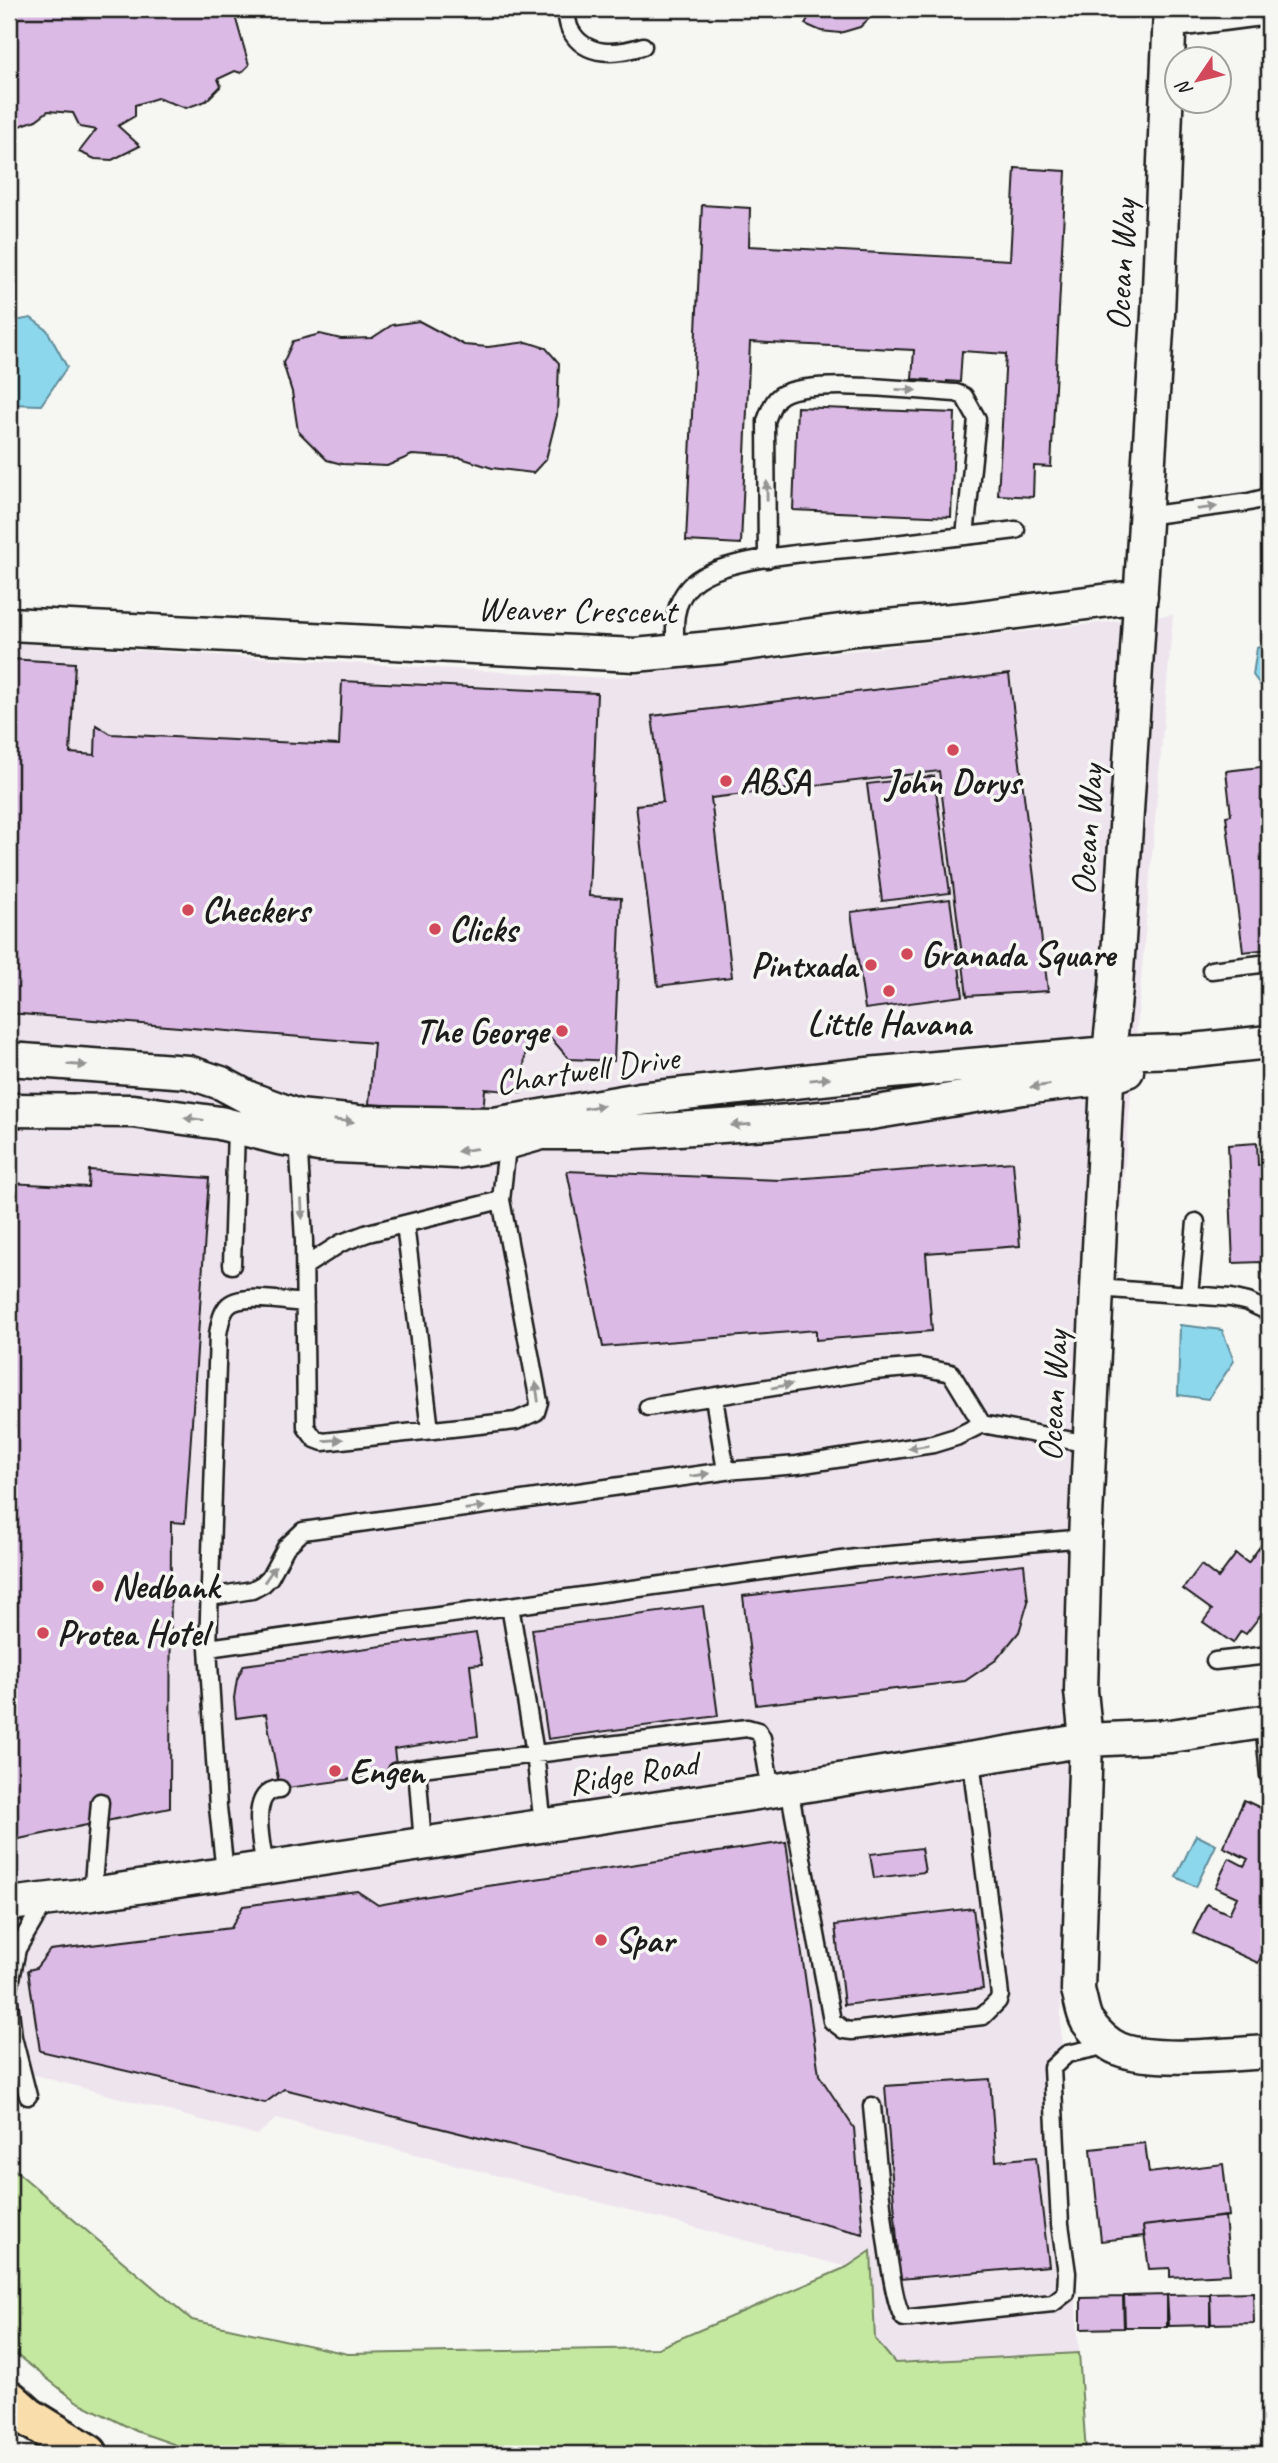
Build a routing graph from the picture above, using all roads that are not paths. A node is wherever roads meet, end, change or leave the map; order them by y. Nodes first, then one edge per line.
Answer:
1 (566, 9) edge
2 (1262, 9) edge
3 (1170, 15) edge
4 (643, 46) dead end
5 (1269, 497) edge
6 (1145, 516) junction
7 (1016, 530) dead end
8 (965, 536) junction
9 (767, 559) junction
10 (1141, 596) junction
11 (9, 624) edge
12 (676, 652) junction
13 (1269, 963) edge
14 (1211, 970) dead end
15 (1269, 1042) edge
16 (9, 1059) edge
17 (1108, 1065) junction
18 (9, 1110) edge
19 (236, 1128) junction
20 (298, 1129) junction
21 (511, 1131) junction
22 (501, 1200) junction
23 (1196, 1222) dead end
24 (405, 1224) junction
25 (232, 1265) dead end
26 (304, 1266) junction
27 (1097, 1288) junction
28 (1189, 1295) junction
29 (304, 1303) junction
30 (1269, 1312) edge
31 (714, 1398) junction
32 (648, 1407) dead end
33 (982, 1424) junction
34 (430, 1430) junction
35 (1089, 1444) junction
36 (726, 1471) junction
37 (1084, 1538) junction
38 (209, 1597) junction
39 (510, 1606) junction
40 (208, 1648) junction
41 (1269, 1655) edge
42 (1215, 1661) dead end
43 (1267, 1721) edge
44 (1086, 1740) junction
45 (535, 1753) junction
46 (971, 1760) junction
47 (417, 1768) junction
48 (397, 1771) dead end
49 (1269, 1776) edge
50 (280, 1789) dead end
51 (780, 1790) junction
52 (100, 1802) dead end
53 (543, 1826) junction
54 (423, 1844) junction
55 (265, 1867) junction
56 (225, 1873) junction
57 (92, 1894) junction
58 (46, 1900) junction
59 (9, 1904) edge
60 (9, 1989) edge
61 (9, 2001) edge
62 (1101, 2037) junction
63 (1269, 2052) edge
64 (28, 2096) dead end
65 (872, 2106) dead end
66 (9, 2400) edge
67 (88, 2454) edge

1 - 4 lane
2 - 3 street
3 - 6 street, Ocean Way
6 -> 5 lane
6 - 10 street, Ocean Way
7 - 8 lane
8 - 9 lane
9 -> 8 lane
9 - 12 lane
10 - 12 street, Weaver Crescent
10 - 17 street, Ocean Way
11 - 12 street, Weaver Crescent
13 - 14 lane
15 - 17 street, Chartwell Drive
16 -> 20 street, Chartwell Drive
17 - 21 street, Chartwell Drive
17 - 27 street, Ocean Way
19 -> 18 street, Chartwell Drive
19 - 20 street, Chartwell Drive
19 - 25 lane
20 - 21 street, Chartwell Drive
20 -> 26 lane
21 - 22 lane
22 - 24 lane
34 -> 22 lane
23 - 28 lane
24 - 26 lane
24 - 34 lane
26 - 29 lane
27 - 28 lane
27 - 35 street, Ocean Way
28 - 30 lane
29 -> 34 lane
29 - 38 lane
31 - 32 lane
31 -> 33 lane
31 - 36 lane
33 - 35 lane
33 -> 36 lane
35 - 37 street, Ocean Way
38 -> 36 lane
37 - 39 lane
37 - 44 street, Ocean Way
38 - 40 lane
39 - 40 lane
39 - 45 lane
40 - 56 lane
41 - 42 lane
43 - 44 street, Ridge Road
43 - 49 lane
44 - 46 street, Ridge Road
44 - 62 street, Ocean Way
45 - 47 lane
45 - 51 lane
45 - 53 lane
46 - 51 street, Ridge Road
46 - 51 lane
47 - 48 lane
47 - 54 lane
50 - 55 lane
51 - 53 street, Ridge Road
52 - 57 lane
53 - 54 street, Ridge Road
54 - 55 street, Ridge Road
55 - 56 street, Ridge Road
56 - 57 street, Ridge Road
57 - 58 street, Ridge Road
58 - 59 street, Ridge Road
58 - 60 lane
61 - 64 lane
62 - 63 street
62 - 65 lane
66 - 67 highway

